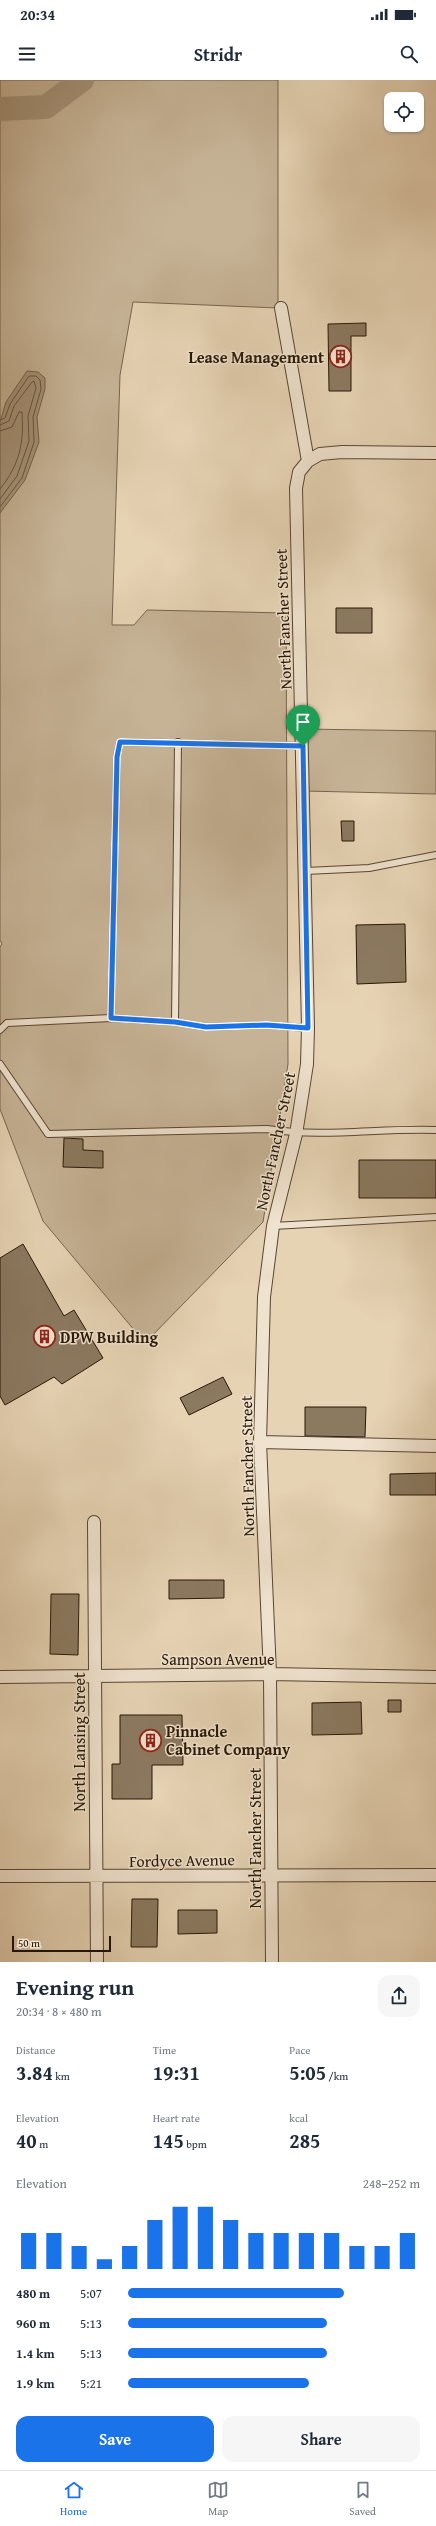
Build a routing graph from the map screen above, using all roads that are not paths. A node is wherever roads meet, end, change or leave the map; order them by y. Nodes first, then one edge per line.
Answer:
1 (281, 308) dead end
2 (436, 452) edge
3 (308, 461) junction
4 (178, 742) junction
5 (303, 746) junction
6 (436, 855) edge
7 (306, 871) junction
8 (111, 1018) junction
9 (175, 1022) junction
10 (308, 1028) junction
11 (0, 1030) edge
12 (0, 1064) edge
13 (436, 1130) edge
14 (296, 1134) junction
15 (436, 1217) edge
16 (273, 1226) junction
17 (260, 1442) junction
18 (436, 1446) edge
19 (94, 1522) dead end
20 (270, 1674) junction
21 (94, 1676) junction
22 (0, 1677) edge
23 (436, 1677) edge
24 (270, 1875) junction
25 (436, 1875) edge
26 (0, 1876) edge
27 (96, 1877) junction
28 (97, 1962) edge
29 (272, 1962) edge

1 - 3 street
2 - 3 street
3 - 5 street, North Fancher Street
4 - 5 lane
4 - 8 lane
4 - 9 lane
5 - 7 street, North Fancher Street
6 - 7 lane
7 - 10 street, North Fancher Street
8 - 9 lane
8 - 11 lane
9 - 10 lane
10 - 14 street, North Fancher Street
12 - 14 lane
13 - 14 lane
14 - 16 street, North Fancher Street
15 - 16 lane
16 - 17 street, North Fancher Street
17 - 18 street
17 - 20 street, North Fancher Street
19 - 21 street, North Lansing Street
20 - 21 street, Sampson Avenue
20 - 23 street, Sampson Avenue
20 - 24 street, North Fancher Street
21 - 22 street, Sampson Avenue
21 - 27 street, North Lansing Street
24 - 25 street, Fordyce Avenue
24 - 27 street, Fordyce Avenue
24 - 29 street, North Fancher Street
26 - 27 street, Fordyce Avenue
27 - 28 street, North Lansing Street

